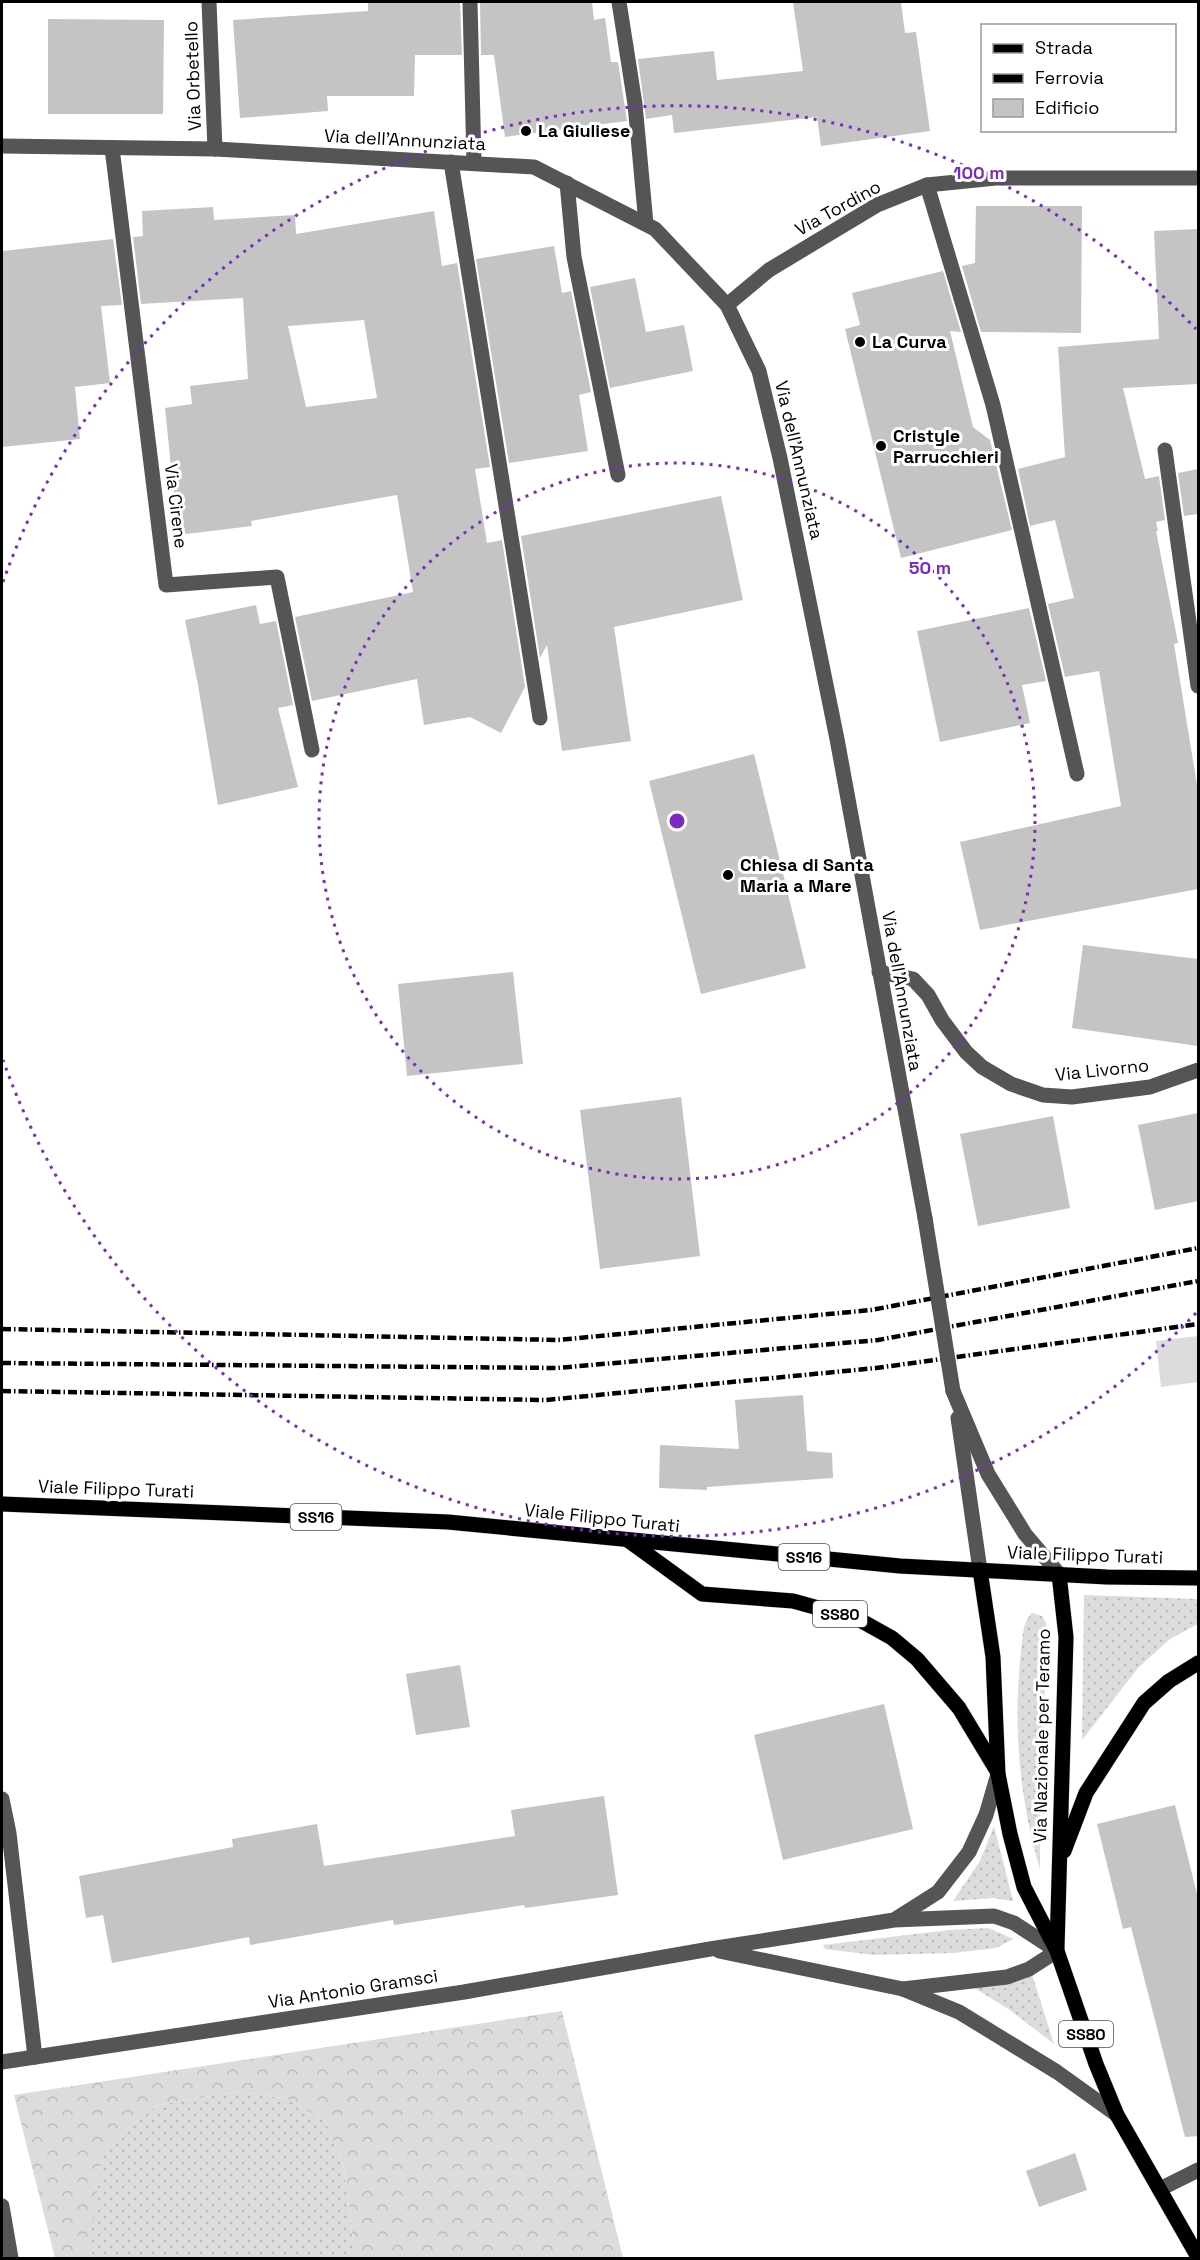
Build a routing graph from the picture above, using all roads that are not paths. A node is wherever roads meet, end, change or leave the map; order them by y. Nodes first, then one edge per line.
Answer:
1 (209, 2) edge
2 (470, 2) edge
3 (619, 2) edge
4 (2, 146) edge
5 (112, 148) junction
6 (215, 149) junction
7 (451, 162) junction
8 (474, 163) junction
9 (1198, 178) edge
10 (567, 183) junction
11 (927, 185) junction
12 (646, 224) junction
13 (727, 305) junction
14 (1165, 450) dead end
15 (618, 475) dead end
16 (1198, 686) edge
17 (540, 718) dead end
18 (312, 750) dead end
19 (1077, 774) dead end
20 (879, 972) junction
21 (1198, 1070) edge
22 (953, 1391) junction
23 (2, 1504) edge
24 (629, 1541) junction
25 (980, 1570) junction
26 (1059, 1574) junction
27 (1198, 1578) edge
28 (1198, 1663) edge
29 (998, 1774) junction
30 (2, 1799) edge
31 (1059, 1862) junction
32 (894, 1920) junction
33 (710, 1949) junction
34 (1057, 1951) junction
35 (903, 1989) junction
36 (35, 2057) junction
37 (2, 2062) edge
38 (1117, 2115) junction
39 (1198, 2170) edge
40 (1160, 2189) junction
41 (2, 2206) edge
42 (1198, 2257) edge
43 (11, 2259) edge

1 - 6 street, Via Orbetello
2 - 8 street
3 - 12 street
4 - 5 street, Via dell'Annunziata
5 - 6 street, Via dell'Annunziata
5 - 18 street, Via Cirene
6 - 7 street, Via dell'Annunziata
7 - 8 street, Via dell'Annunziata
7 - 17 street
8 - 10 street, Via dell'Annunziata
9 - 11 street, Via Tordino
10 - 12 street, Via dell'Annunziata
10 - 15 street
11 - 13 street, Via Tordino
11 - 19 street
12 - 13 street, Via dell'Annunziata
13 - 20 street, Via dell'Annunziata
14 - 16 street
20 - 21 street, Via Livorno
20 - 22 street, Via dell'Annunziata, bridge
22 - 25 street, Via dell'Annunziata
22 - 26 street, Via dell'Annunziata
23 - 24 main road, Viale Filippo Turati / SS16
24 - 25 main road, Viale Filippo Turati / SS16
24 - 29 main road, Via Nazionale per Teramo / SS80
25 - 26 main road, Viale Filippo Turati / SS16
25 - 29 main road, Via Nazionale per Teramo / SS80
26 - 27 main road, Viale Filippo Turati / SS16
26 - 31 main road, Via Nazionale per Teramo / SS80
28 - 31 main road, Via Nazionale per Teramo / SS80
29 - 32 street, Via Antonio Gramsci
29 - 34 main road, Via Nazionale per Teramo / SS80
30 - 36 street
31 - 34 main road, Via Nazionale per Teramo / SS80
32 - 33 street, Via Antonio Gramsci
32 - 34 street, Via Antonio Gramsci
33 - 35 street, Via Antonio Gramsci
33 - 36 street, Via Antonio Gramsci
34 - 35 street, Via Antonio Gramsci
34 - 38 main road, Via Nazionale per Teramo / SS80
35 - 38 street, Via Antonio Gramsci
36 - 37 street, Via Antonio Gramsci
38 - 40 main road, Via Nazionale per Teramo / SS80
39 - 40 street
40 - 42 main road, Via Nazionale per Teramo / SS80
41 - 43 street

